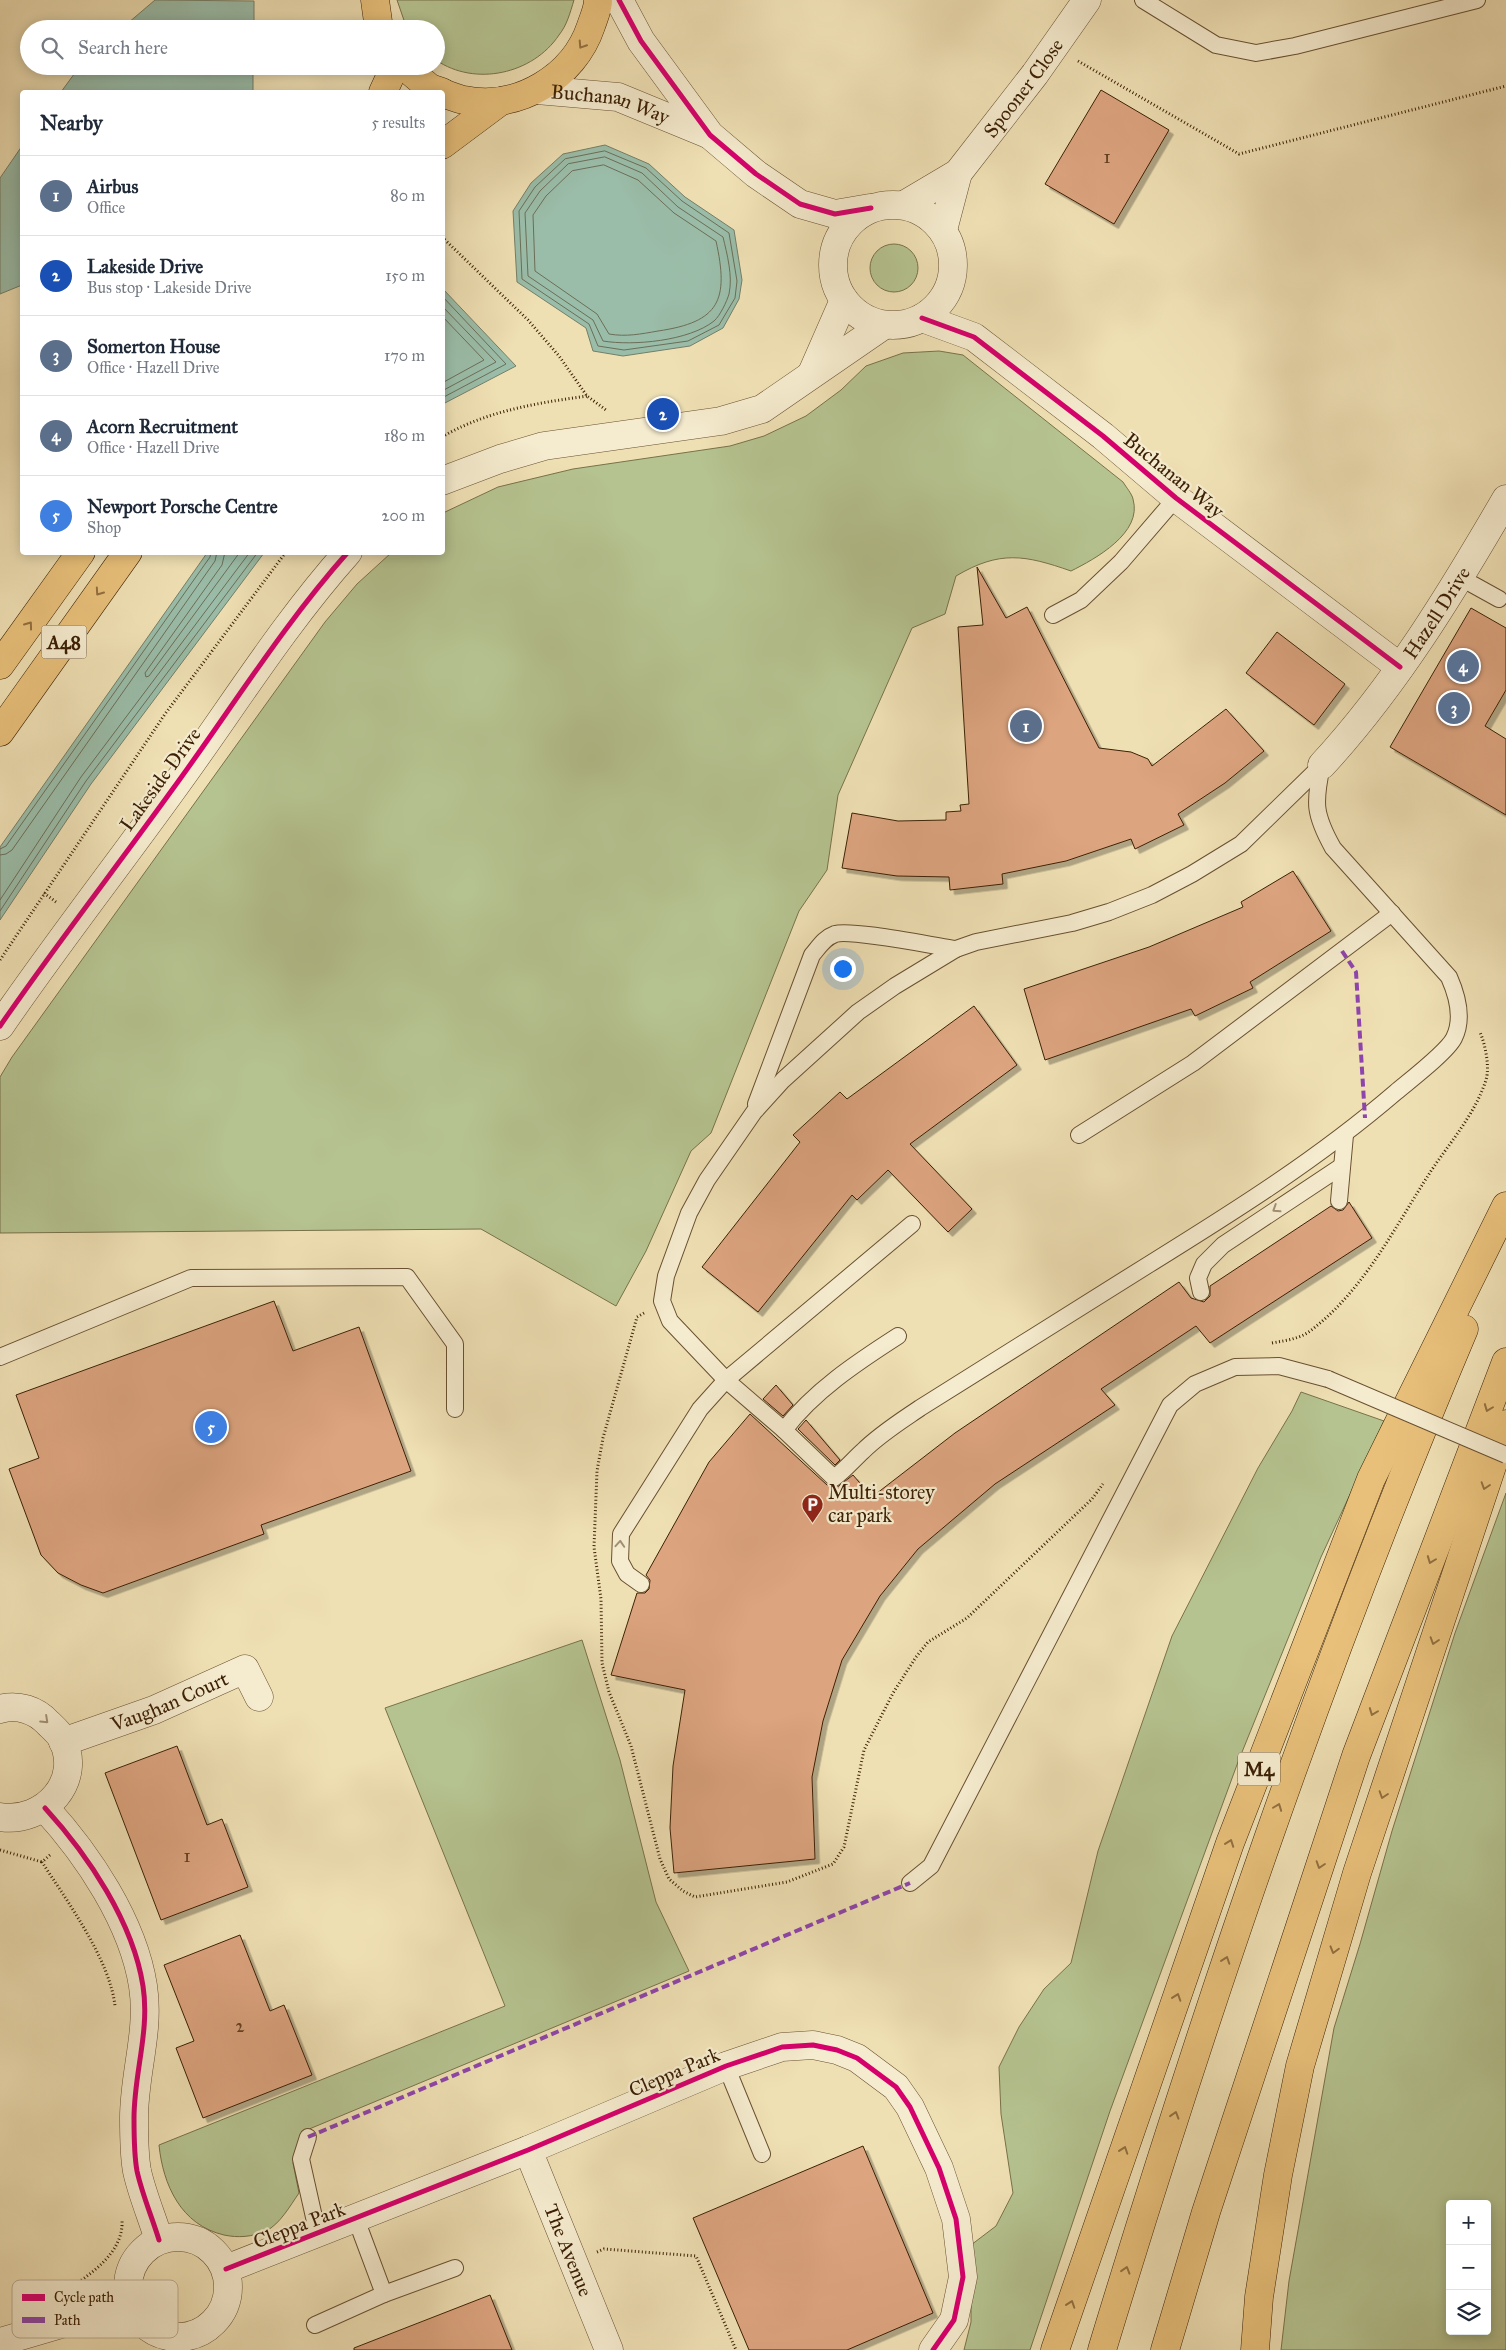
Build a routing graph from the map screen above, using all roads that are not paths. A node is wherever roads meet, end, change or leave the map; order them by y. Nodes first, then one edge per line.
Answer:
1 (375, 0) edge
2 (598, 0) edge
3 (619, 0) edge
4 (1087, 0) edge
5 (1143, 0) edge
6 (1477, 0) edge
7 (378, 20) edge
8 (391, 75) edge
9 (415, 75) edge
10 (384, 90) edge
11 (436, 90) edge
12 (537, 90) junction
13 (445, 93) edge
14 (501, 101) junction
15 (710, 135) junction
16 (445, 143) edge
17 (958, 173) junction
18 (800, 204) junction
19 (904, 205) junction
20 (871, 208) junction
21 (943, 230) junction
22 (833, 251) junction
23 (954, 267) junction
24 (844, 300) junction
25 (922, 318) junction
26 (884, 325) junction
27 (974, 337) junction
28 (810, 377) junction
29 (445, 480) edge
30 (1176, 498) junction
31 (1506, 499) edge
32 (79, 555) edge
33 (126, 555) edge
34 (345, 555) edge
35 (1461, 578) junction
36 (1499, 599) dead end
37 (1052, 616) dead end
38 (0, 665) edge
39 (1400, 668) junction
40 (0, 732) edge
41 (1322, 765) junction
42 (1392, 913) junction
43 (956, 949) junction
44 (0, 1026) edge
45 (754, 1112) junction
46 (1079, 1135) dead end
47 (1345, 1135) junction
48 (1342, 1166) junction
49 (1339, 1201) dead end
50 (1506, 1206) edge
51 (912, 1224) dead end
52 (1506, 1230) edge
53 (1201, 1292) dead end
54 (898, 1336) dead end
55 (0, 1358) edge
56 (1506, 1362) edge
57 (726, 1380) junction
58 (455, 1409) dead end
59 (1506, 1424) edge
60 (784, 1430) junction
61 (1506, 1455) edge
62 (641, 1584) dead end
63 (259, 1697) dead end
64 (0, 1708) edge
65 (63, 1742) junction
66 (45, 1808) junction
67 (0, 1817) edge
68 (910, 1883) dead end
69 (726, 2066) junction
70 (308, 2137) dead end
71 (528, 2150) junction
72 (762, 2154) dead end
73 (356, 2219) junction
74 (318, 2235) junction
75 (159, 2240) junction
76 (455, 2268) dead end
77 (226, 2269) junction
78 (129, 2280) edge
79 (384, 2294) junction
80 (315, 2324) dead end
81 (178, 2337) edge
82 (14, 2338) edge
83 (203, 2341) edge
84 (0, 2342) edge
85 (609, 2350) edge
86 (933, 2350) edge
87 (1056, 2350) edge
88 (1102, 2350) edge
89 (1165, 2350) edge
90 (1255, 2350) edge

1 - 7 main road
2 -> 12 main road
3 - 15 street, Buchanan Way
4 - 17 street, Spooner Close
5 - 6 lane
8 - 10 main road
9 - 11 main road
12 - 14 main road
12 - 15 street, Buchanan Way
13 - 14 main road
14 - 16 main road
15 - 18 street, Buchanan Way
17 - 19 street, Spooner Close
17 - 21 street, Spooner Close
18 - 20 street, Buchanan Way
18 - 22 street, Buchanan Way
19 - 20 street, Buchanan Way
19 - 21 street, Buchanan Way
20 - 22 street, Buchanan Way
21 - 23 street, Buchanan Way
22 - 24 street, Buchanan Way
23 - 25 street, Buchanan Way
23 - 27 street, Buchanan Way
24 - 26 street, Buchanan Way
24 - 28 street
25 - 26 street, Buchanan Way
25 - 27 street, Buchanan Way
26 - 28 street
27 - 30 street, Buchanan Way
28 - 29 street
30 - 37 lane
30 - 39 street, Buchanan Way
31 - 35 street, Hazell Drive
38 -> 32 main road, A48
33 -> 40 main road, A48
34 - 44 street, Lakeside Drive
35 - 36 lane
35 - 39 street, Hazell Drive
39 - 41 street, Hazell Drive
41 - 42 lane
41 - 43 lane
42 - 46 lane
42 - 47 lane
43 - 45 lane
43 - 45 lane
45 - 57 lane
47 - 48 lane
47 - 60 lane
48 - 49 lane
48 -> 53 lane
87 -> 50 main road, M4
51 - 57 lane
88 -> 52 main road, M4
54 - 60 lane
55 - 58 lane
56 -> 89 main road
57 - 60 lane
62 -> 57 lane
59 -> 90 main road
61 - 68 lane, bridge
63 - 65 street, Vaughan Court
64 -> 65 street
65 - 66 street
66 - 67 street
66 - 75 street
69 - 71 street, Cleppa Park
69 - 72 lane
69 - 86 street, Cleppa Park
70 - 74 lane
71 - 73 street, Cleppa Park
71 - 85 street, The Avenue
73 - 74 street, Cleppa Park
73 - 79 lane
74 - 77 street, Cleppa Park
75 - 77 street
75 - 78 street
76 - 79 lane
77 - 83 street
79 - 80 lane
81 - 83 street
82 - 84 street

